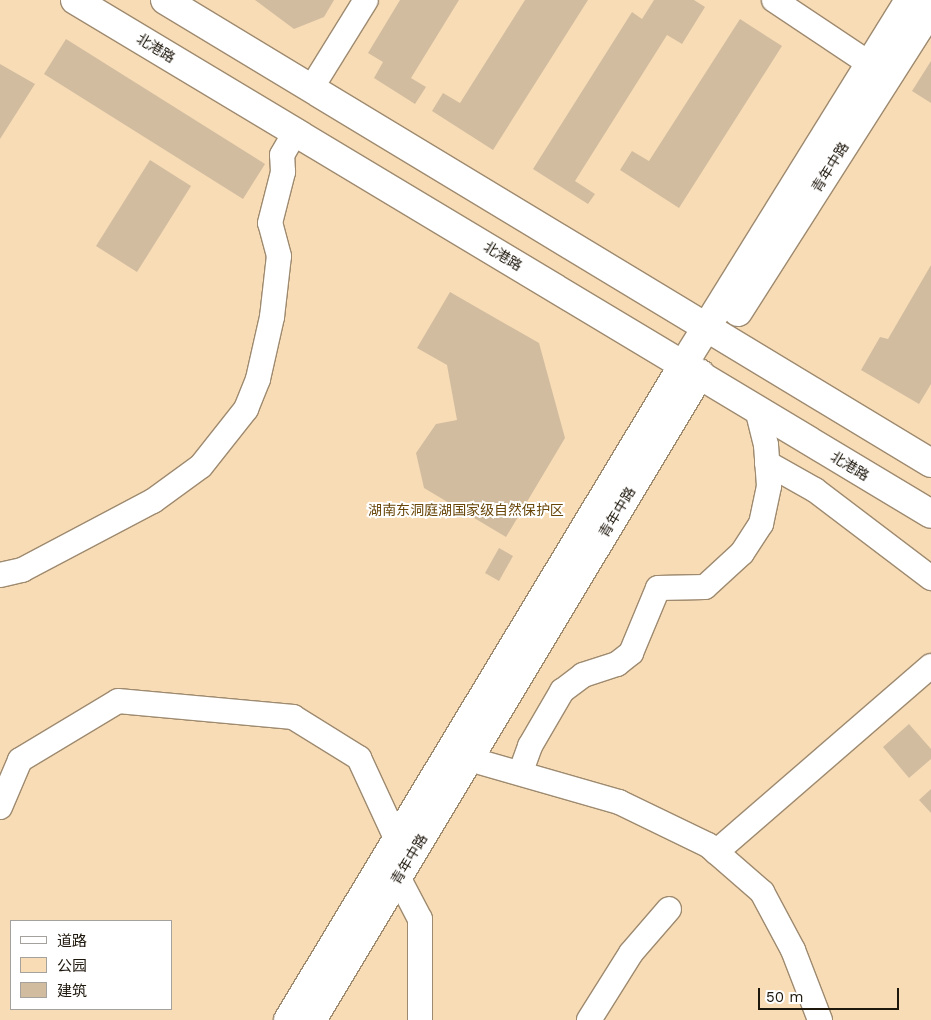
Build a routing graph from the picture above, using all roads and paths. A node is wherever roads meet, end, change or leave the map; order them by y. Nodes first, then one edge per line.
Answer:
1 (75, 0) edge
2 (166, 0) edge
3 (366, 0) edge
4 (774, 0) edge
5 (909, 0) edge
6 (931, 9) edge
7 (870, 64) junction
8 (312, 88) junction
9 (296, 131) junction
10 (716, 331) junction
11 (691, 370) junction
12 (757, 410) junction
13 (768, 463) junction
14 (931, 463) edge
15 (931, 514) edge
16 (0, 575) edge
17 (931, 578) edge
18 (931, 666) edge
19 (469, 759) junction
20 (521, 771) junction
21 (0, 807) edge
22 (396, 838) junction
23 (716, 852) junction
24 (398, 877) junction
25 (669, 909) dead end
26 (288, 1020) edge
27 (312, 1020) edge
28 (420, 1020) edge
29 (589, 1020) edge
30 (820, 1020) edge

1 - 9 main road, 北港路
2 - 8 main road
3 - 8 street
4 - 7 street
5 - 7 main road
6 - 10 main road, 青年中路
7 - 10 main road
8 - 10 main road
9 - 11 main road, 北港路
9 - 16 street
10 - 11 main road, 青年中路
10 - 14 main road
11 - 12 main road, 北港路
11 - 19 main road, 青年中路
11 - 22 main road
12 - 13 street
12 - 15 main road, 北港路
13 - 17 street
13 - 20 street
18 - 23 street
19 - 20 street
19 - 24 main road, 青年中路
20 - 23 street
21 - 22 street
22 - 26 main road
23 - 30 street
24 - 27 main road, 青年中路
24 - 28 street
25 - 29 street

